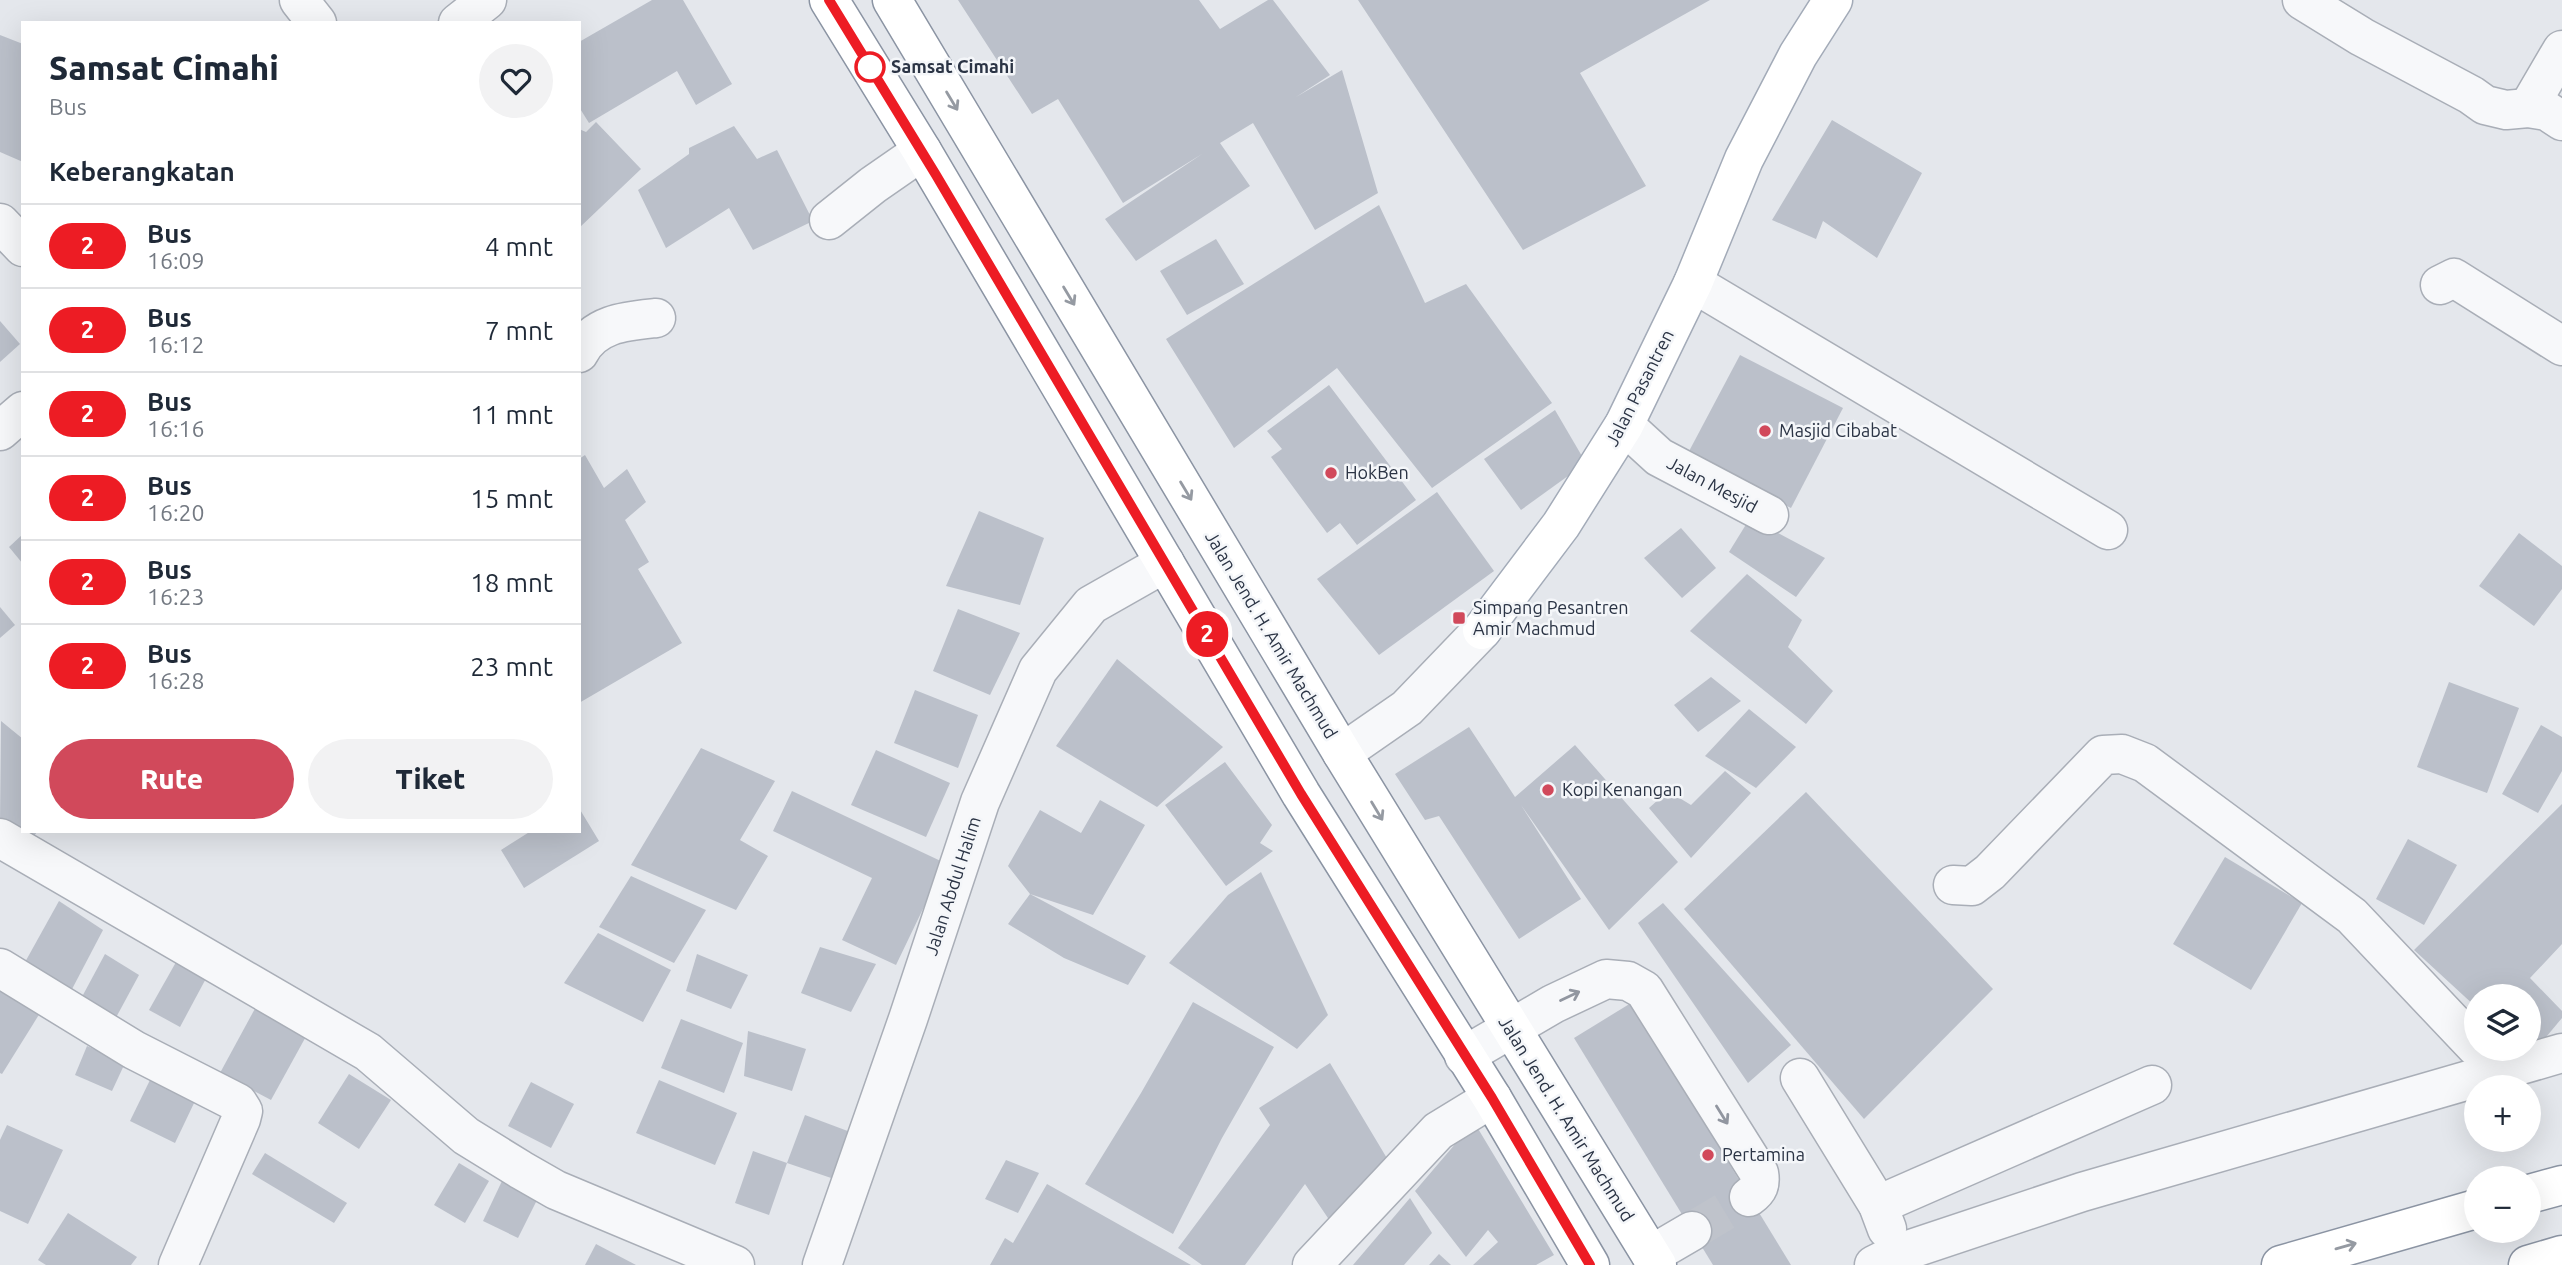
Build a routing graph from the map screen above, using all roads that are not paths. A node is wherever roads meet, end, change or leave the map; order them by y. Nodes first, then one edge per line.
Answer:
1 (299, 0) edge
2 (487, 0) edge
3 (829, 0) edge
4 (892, 0) edge
5 (1833, 0) edge
6 (2302, 0) edge
7 (315, 21) edge
8 (461, 21) edge
9 (2562, 50) edge
10 (2545, 115) edge
11 (922, 151) junction
12 (829, 220) dead end
13 (0, 223) edge
14 (21, 245) edge
15 (1693, 283) junction
16 (2440, 285) dead end
17 (656, 318) dead end
18 (2562, 346) edge
19 (581, 349) edge
20 (21, 413) edge
21 (1624, 425) junction
22 (0, 431) edge
23 (1769, 515) dead end
24 (2108, 530) dead end
25 (1165, 563) junction
26 (1482, 630) joint
27 (1342, 752) junction
28 (0, 838) edge
29 (1953, 885) dead end
30 (0, 968) edge
31 (1510, 1028) junction
32 (2464, 1034) edge
33 (2562, 1053) edge
34 (2541, 1054) edge
35 (1464, 1056) junction
36 (2470, 1061) edge
37 (1800, 1078) dead end
38 (2152, 1085) dead end
39 (1492, 1098) junction
40 (2562, 1185) edge
41 (2541, 1191) edge
42 (1749, 1197) tunnel mouth
43 (1878, 1205) junction
44 (2464, 1212) edge
45 (1692, 1231) tunnel mouth
46 (2562, 1255) edge
47 (1885, 1259) edge
48 (1654, 1260) edge
49 (178, 1265) edge
50 (735, 1265) edge
51 (822, 1265) edge
52 (1312, 1265) edge
53 (1590, 1265) edge
54 (2281, 1265) edge
55 (2528, 1265) edge

1 - 7 street
2 - 8 street
3 - 11 main road
4 -> 27 main road, Jalan Jend. H. Amir Machmud
5 - 15 main road, Jalan Pasantren
6 - 10 street
9 - 10 street
11 - 12 street
11 - 25 main road
13 - 14 street
15 - 21 main road, Jalan Pasantren
15 - 24 street
16 - 18 street
17 - 19 street
20 - 22 street
21 - 23 street, Jalan Mesjid
21 - 26 main road, Jalan Pasantren
25 - 35 main road
25 - 51 street, Jalan Abdul Halim
26 - 27 street, Jalan Pasantren
27 -> 31 main road, Jalan Jend. H. Amir Machmud
28 - 50 street
29 - 32 street
30 - 49 street
31 - 35 street
31 -> 42 street
31 - 48 main road, Jalan Jend. H. Amir Machmud
33 - 34 street
35 - 39 main road
36 - 47 street
37 - 43 street
38 - 43 street
39 - 52 street
39 - 53 main road
40 - 41 main road
43 - 47 street
54 -> 44 main road
45 - 48 street
46 - 55 main road

